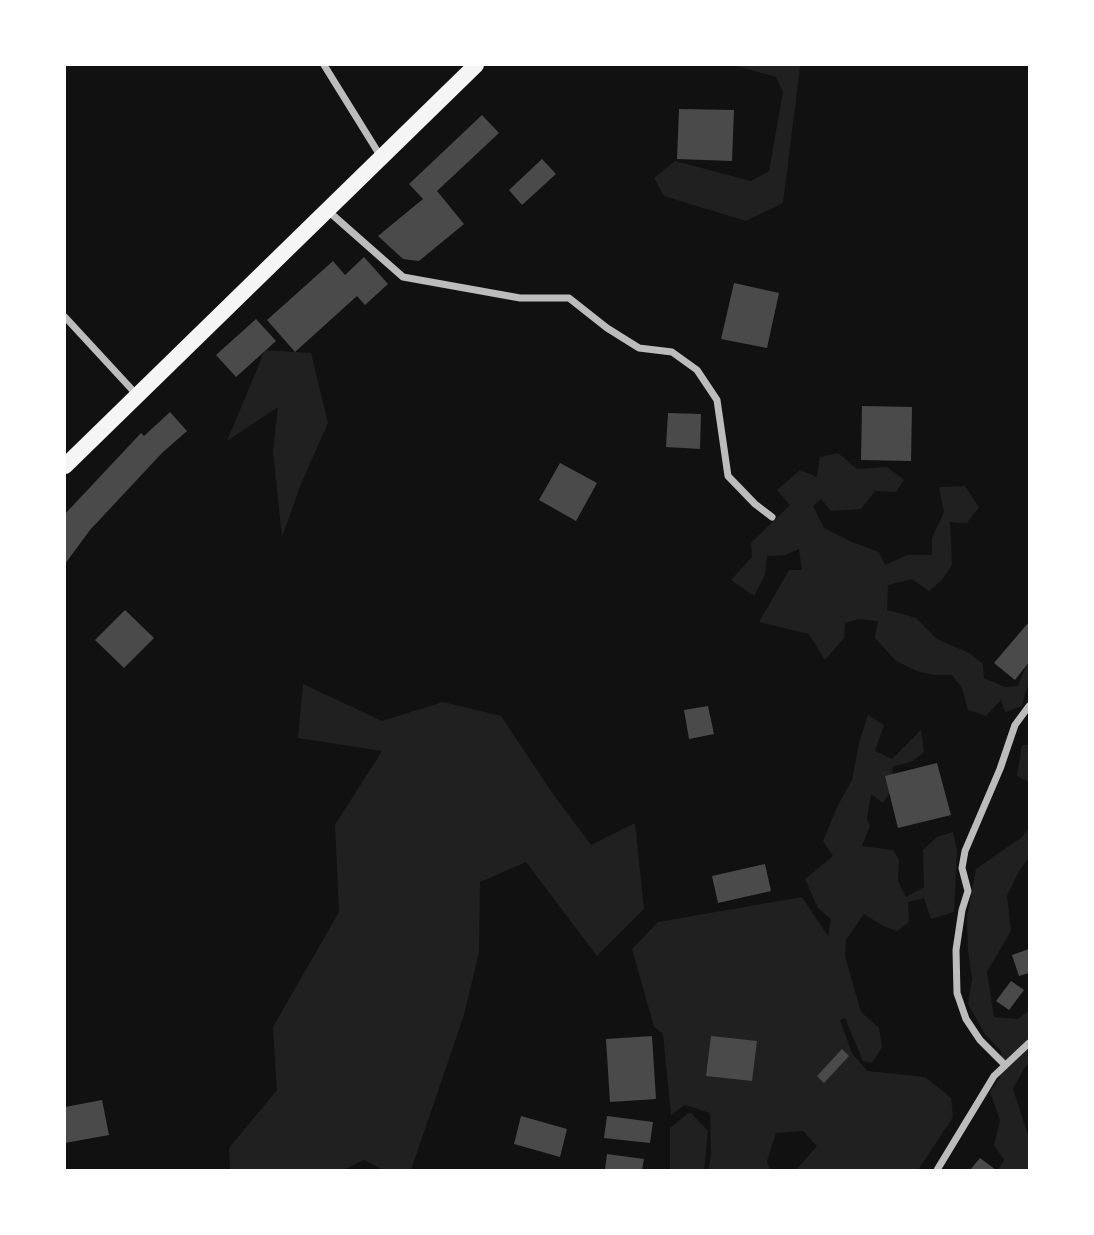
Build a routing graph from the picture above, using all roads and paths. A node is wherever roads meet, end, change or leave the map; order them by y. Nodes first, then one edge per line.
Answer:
1 (324, 65) edge
2 (476, 65) edge
3 (381, 157) junction
4 (327, 210) junction
5 (65, 317) edge
6 (137, 395) junction
7 (65, 466) edge
8 (772, 517) dead end
9 (1029, 706) edge
10 (1029, 1043) edge
11 (1005, 1065) junction
12 (937, 1170) edge

1 - 3 street
2 - 3 highway
3 - 4 highway
4 - 6 highway
4 - 8 street
5 - 6 street
6 - 7 highway
9 - 11 street
10 - 11 street
11 - 12 street

